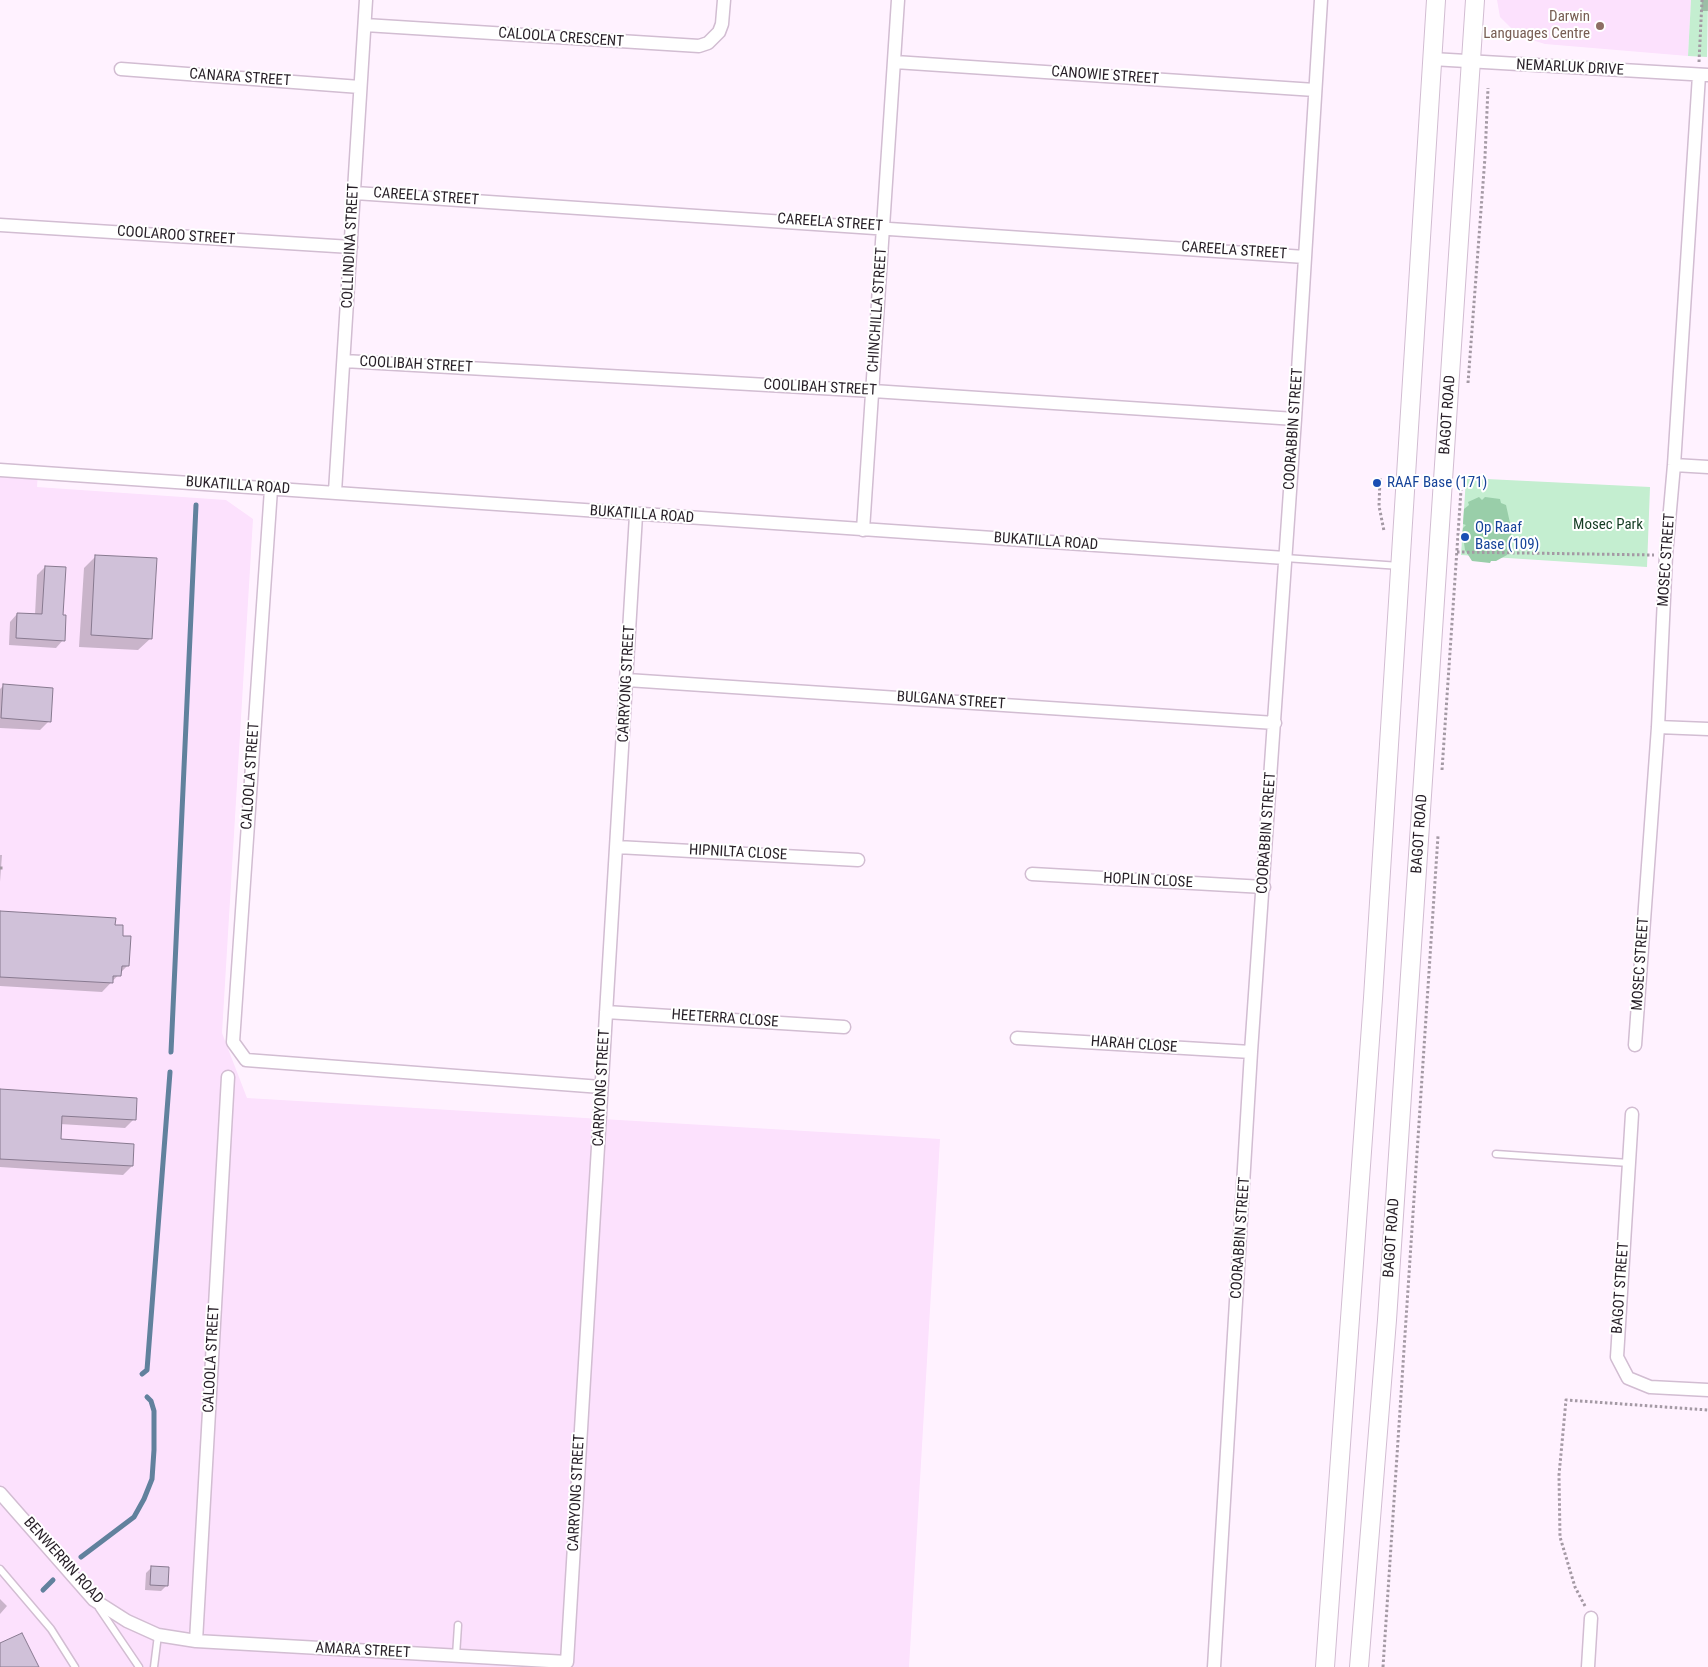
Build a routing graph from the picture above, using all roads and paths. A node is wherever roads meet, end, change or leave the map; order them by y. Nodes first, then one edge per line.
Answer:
1 (366, 0) edge
2 (724, 0) edge
3 (898, 0) edge
4 (1321, 0) edge
5 (1436, 0) edge
6 (1474, 0) edge
7 (1702, 0) edge
8 (365, 25) junction
9 (1432, 59) junction
10 (895, 62) junction
11 (1471, 62) junction
12 (1489, 63) junction
13 (121, 69) dead end
14 (1703, 75) edge
15 (360, 87) junction
16 (1315, 90) junction
17 (354, 192) junction
18 (0, 225) edge
19 (883, 227) junction
20 (351, 247) junction
21 (1305, 257) junction
22 (344, 361) junction
23 (1468, 390) dead end
24 (873, 391) junction
25 (1295, 419) junction
26 (1674, 466) junction
27 (1708, 467) edge
28 (0, 470) edge
29 (1380, 478) dead end
30 (1461, 485) dead end
31 (271, 489) junction
32 (335, 492) junction
33 (636, 515) junction
34 (863, 530) junction
35 (1384, 539) dead end
36 (1457, 552) junction
37 (1666, 555) junction
38 (1285, 558) junction
39 (1401, 566) junction
40 (627, 680) junction
41 (1275, 723) junction
42 (1658, 727) junction
43 (1708, 729) edge
44 (1442, 779) dead end
45 (1438, 828) dead end
46 (617, 847) junction
47 (858, 860) dead end
48 (1032, 874) dead end
49 (1264, 887) junction
50 (606, 1012) junction
51 (844, 1027) dead end
52 (1017, 1038) dead end
53 (1635, 1045) dead end
54 (1251, 1052) junction
55 (228, 1077) dead end
56 (602, 1087) junction
57 (1632, 1114) dead end
58 (1496, 1154) dead end
59 (1629, 1163) junction
60 (1708, 1390) edge
61 (1708, 1410) edge
62 (0, 1493) edge
63 (0, 1569) edge
64 (94, 1600) junction
65 (1592, 1618) joint
66 (458, 1626) dead end
67 (158, 1635) junction
68 (196, 1641) junction
69 (456, 1656) junction
70 (567, 1665) edge
71 (76, 1667) edge
72 (139, 1667) edge
73 (154, 1667) edge
74 (1214, 1667) edge
75 (1325, 1667) edge
76 (1360, 1667) edge
77 (1383, 1667) edge
78 (1588, 1667) edge

1 - 8 street, COLLINDINA STREET
2 - 8 street, CALOOLA CRESCENT
3 - 10 street, CHINCHILLA STREET
4 - 16 street, COORABBIN STREET
5 - 9 main road
6 - 11 main road, BAGOT ROAD
7 - 14 path
8 - 15 street, COLLINDINA STREET
9 - 11 street, NEMARLUK DRIVE
9 - 39 main road
10 - 16 street, CANOWIE STREET
10 - 19 street, CHINCHILLA STREET
11 - 12 street, NEMARLUK DRIVE
11 - 76 main road, BAGOT ROAD
12 - 14 street, NEMARLUK DRIVE
12 - 23 path
13 - 15 street, CANARA STREET
14 - 26 street, MOSEC STREET
15 - 17 street, COLLINDINA STREET
16 - 21 street, COORABBIN STREET
17 - 19 street, CAREELA STREET
17 - 20 street, COLLINDINA STREET
18 - 20 street, COOLAROO STREET
19 - 21 street, CAREELA STREET
19 - 24 street, CHINCHILLA STREET
20 - 22 street, COLLINDINA STREET
21 - 25 street, COORABBIN STREET
22 - 24 street, COOLIBAH STREET
22 - 32 street, COLLINDINA STREET
24 - 25 street, COOLIBAH STREET
24 - 34 street, CHINCHILLA STREET
25 - 38 street, COORABBIN STREET
26 - 27 street
26 - 37 street, MOSEC STREET
28 - 31 street, BUKATILLA ROAD
29 - 35 path
30 - 36 path
31 - 32 street, BUKATILLA ROAD
31 - 56 street, CALOOLA STREET
32 - 33 street, BUKATILLA ROAD
33 - 34 street, BUKATILLA ROAD
33 - 40 street, CARRYONG STREET
34 - 38 street, BUKATILLA ROAD
36 - 37 path
36 - 44 path
37 - 42 street, MOSEC STREET
38 - 39 lane
38 - 41 street, COORABBIN STREET
39 - 75 main road
40 - 41 street, BULGANA STREET
40 - 46 street, CARRYONG STREET
41 - 49 street, COORABBIN STREET
42 - 43 street
42 - 53 street, MOSEC STREET
45 - 77 path
46 - 47 street, HIPNILTA CLOSE
46 - 50 street, CARRYONG STREET
48 - 49 street, HOPLIN CLOSE
49 - 54 street, COORABBIN STREET
50 - 51 street, HEETERRA CLOSE
50 - 56 street, CARRYONG STREET
52 - 54 street, HARAH CLOSE
54 - 74 street, COORABBIN STREET
55 - 68 street, CALOOLA STREET
56 - 70 street, CARRYONG STREET
57 - 59 street, BAGOT STREET
58 - 59 lane
59 - 60 street, BAGOT STREET
61 - 65 path
62 - 64 street, BENWERRIN ROAD
63 - 71 lane
64 - 67 street, BENWERRIN ROAD
64 - 72 lane
65 - 78 street
66 - 69 lane
67 - 68 street, AMARA STREET
67 - 73 lane
68 - 69 street, AMARA STREET
69 - 70 street, AMARA STREET

